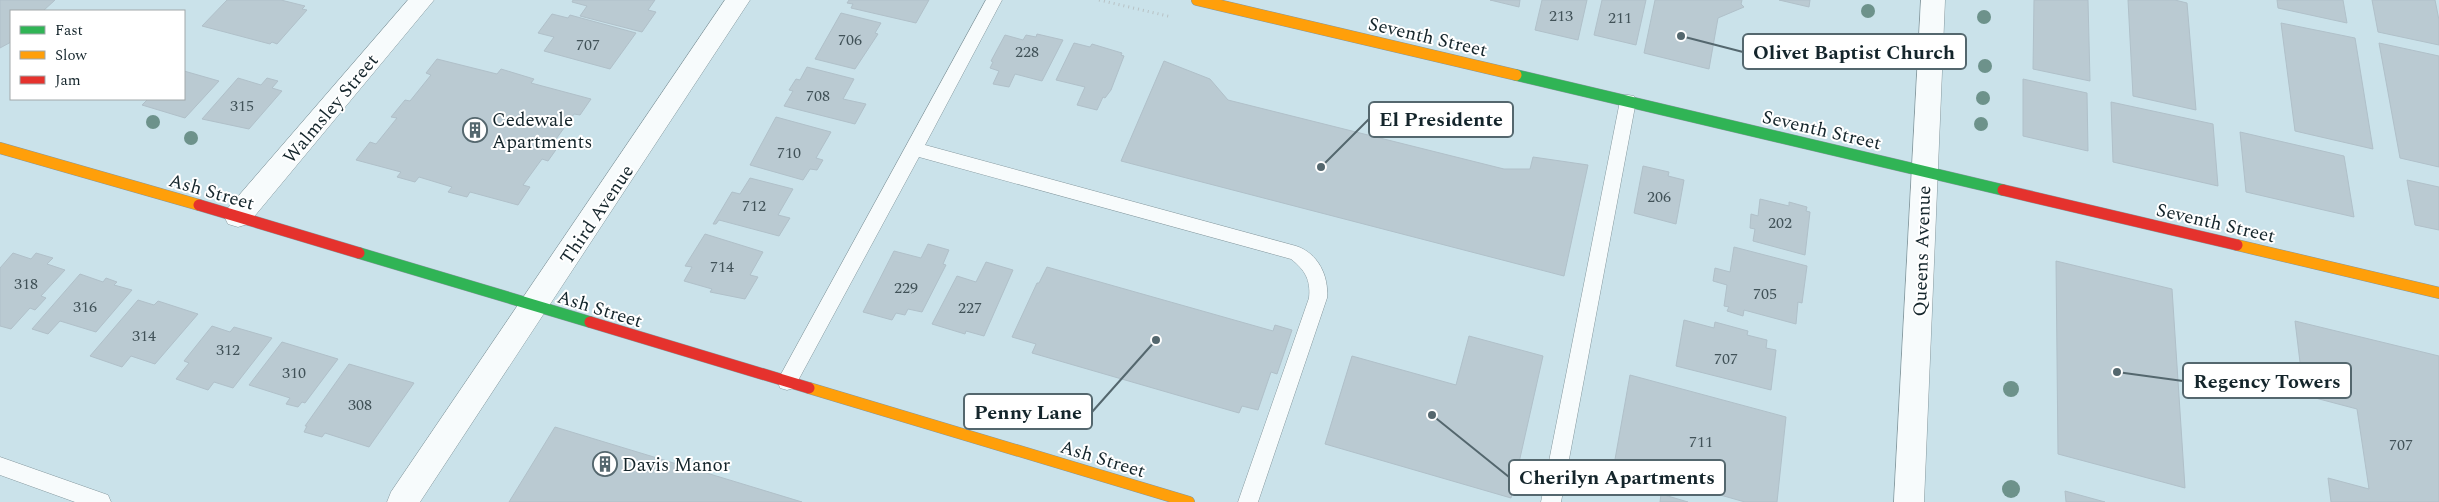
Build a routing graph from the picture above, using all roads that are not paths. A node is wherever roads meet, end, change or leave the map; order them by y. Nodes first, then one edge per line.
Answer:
1 (422, 0) edge
2 (738, 0) edge
3 (994, 0) edge
4 (1197, 0) edge
5 (1933, 0) edge
6 (1628, 101) junction
7 (0, 148) edge
8 (915, 149) junction
9 (1925, 171) junction
10 (238, 216) junction
11 (2439, 293) edge
12 (534, 306) junction
13 (787, 382) junction
14 (0, 466) edge
15 (101, 502) edge
16 (402, 502) edge
17 (1190, 502) edge
18 (1248, 502) edge
19 (1551, 502) edge
20 (1909, 502) edge

1 - 10 street, Walmsley Street
2 - 12 street, Third Avenue
3 - 8 lane
4 - 6 street, Seventh Street
5 - 9 street, Queens Avenue
6 - 9 street, Seventh Street
6 - 19 lane
7 - 10 street, Ash Street
8 - 13 lane
8 - 18 lane
9 - 11 street, Seventh Street
9 - 20 street, Queens Avenue
10 - 12 street, Ash Street
12 - 13 street, Ash Street
12 - 16 street, Third Avenue
13 - 17 street, Ash Street
14 - 15 lane

